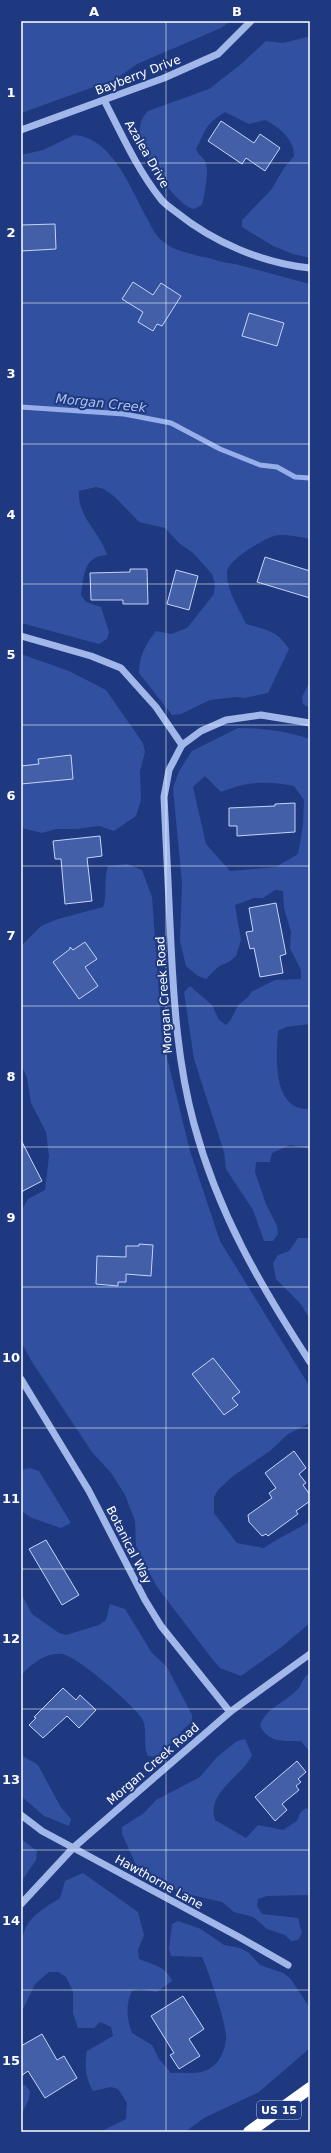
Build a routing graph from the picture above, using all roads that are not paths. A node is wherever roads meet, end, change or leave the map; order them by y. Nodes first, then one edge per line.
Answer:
1 (251, 21) edge
2 (104, 100) junction
3 (21, 130) edge
4 (310, 268) edge
5 (21, 636) edge
6 (310, 723) edge
7 (182, 745) junction
8 (310, 1362) edge
9 (21, 1379) edge
10 (310, 1654) edge
11 (230, 1712) junction
12 (21, 1815) edge
13 (73, 1848) junction
14 (21, 1904) edge
15 (288, 1965) dead end
16 (310, 2088) edge
17 (249, 2132) edge

1 - 2 street, Bayberry Drive
2 - 3 street, Bayberry Drive
2 - 4 street, Azalea Drive
5 - 7 street
6 - 7 street, Morgan Creek Road
7 - 8 street, Morgan Creek Road
9 - 11 street, Botanical Way
10 - 11 street, Morgan Creek Road
11 - 13 street, Morgan Creek Road
12 - 13 street, Hawthorne Lane
13 - 14 street, Morgan Creek Road
13 - 15 street, Hawthorne Lane
16 - 17 highway, US 15

